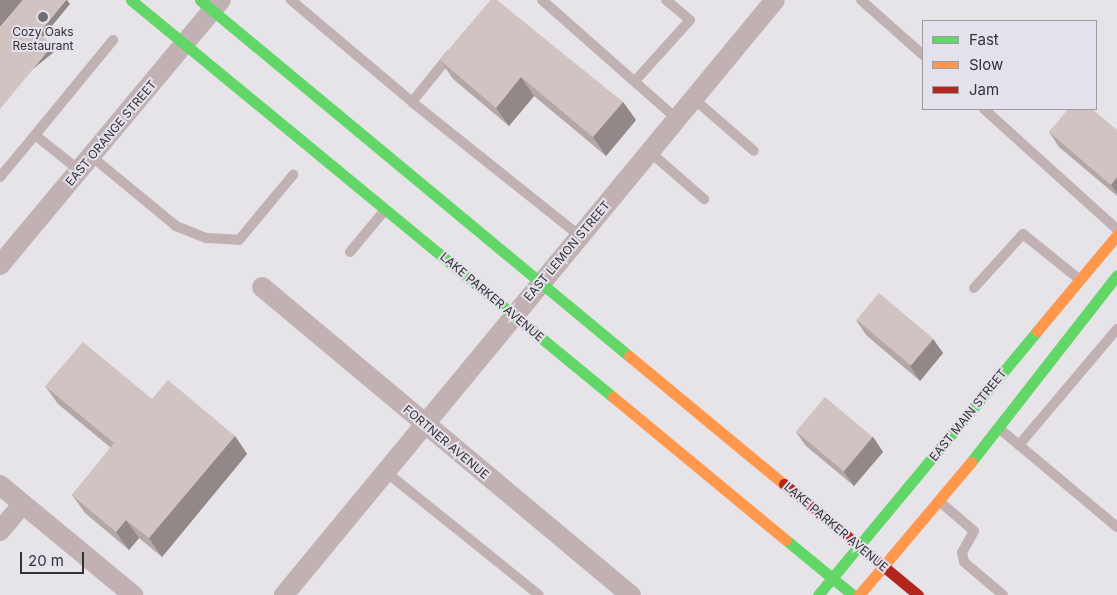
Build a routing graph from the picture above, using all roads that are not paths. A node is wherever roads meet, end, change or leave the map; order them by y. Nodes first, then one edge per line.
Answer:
1 (131, 0) edge
2 (291, 0) edge
3 (542, 0) edge
4 (666, 0) edge
5 (776, 0) edge
6 (861, 0) edge
7 (211, 4) edge
8 (113, 40) dead end
9 (185, 43) junction
10 (459, 44) edge
11 (922, 54) edge
12 (635, 82) junction
13 (694, 98) junction
14 (412, 102) junction
15 (985, 110) edge
16 (677, 119) junction
17 (35, 135) junction
18 (754, 151) dead end
19 (650, 152) junction
20 (85, 163) junction
21 (293, 175) dead end
22 (0, 177) edge
23 (704, 199) dead end
24 (386, 209) junction
25 (1117, 230) edge
26 (1117, 235) edge
27 (580, 236) junction
28 (350, 252) dead end
29 (0, 265) edge
30 (1117, 275) edge
31 (1080, 279) junction
32 (541, 283) junction
33 (262, 287) dead end
34 (974, 288) dead end
35 (1113, 289) edge
36 (514, 315) junction
37 (1117, 329) edge
38 (425, 424) junction
39 (999, 428) junction
40 (1019, 445) junction
41 (386, 472) junction
42 (0, 485) edge
43 (938, 501) junction
44 (23, 504) junction
45 (1117, 527) edge
46 (0, 530) edge
47 (860, 546) junction
48 (883, 566) junction
49 (832, 579) junction
50 (133, 595) edge
51 (284, 595) edge
52 (539, 595) edge
53 (631, 595) edge
54 (818, 595) edge
55 (853, 595) edge
56 (859, 595) edge
57 (918, 595) edge
58 (1003, 595) edge

1 - 9 main road, LAKE PARKER AVENUE
2 - 14 lane
3 - 12 lane
4 - 12 lane
5 - 13 street, EAST LEMON STREET
6 - 11 lane
7 - 9 street, EAST ORANGE STREET
7 - 32 main road, LAKE PARKER AVENUE
8 - 17 lane
9 - 20 street, EAST ORANGE STREET
9 - 24 main road, LAKE PARKER AVENUE
10 - 14 lane
12 - 16 lane
13 - 16 street, EAST LEMON STREET
13 - 18 lane
14 - 27 lane
15 - 25 lane
16 - 19 street, EAST LEMON STREET
17 - 20 lane
17 - 22 lane
19 - 23 lane
19 - 27 street, EAST LEMON STREET
20 - 21 lane
20 - 29 street, EAST ORANGE STREET
24 - 28 lane
24 - 36 main road, LAKE PARKER AVENUE
26 - 31 main road, EAST MAIN STREET
27 - 32 street, EAST LEMON STREET
30 - 35 main road
31 - 34 lane
31 - 47 main road, EAST MAIN STREET
32 - 36 street, EAST LEMON STREET
32 - 47 main road, LAKE PARKER AVENUE
33 - 38 street, FORTNER AVENUE
35 - 39 main road
36 - 38 street, EAST LEMON STREET
36 - 49 main road, LAKE PARKER AVENUE
37 - 40 lane
38 - 41 street, EAST LEMON STREET
38 - 53 street, FORTNER AVENUE
39 - 40 lane
39 - 43 main road
40 - 45 lane
41 - 51 street, EAST LEMON STREET
41 - 52 lane
42 - 44 street
43 - 48 main road
43 - 58 lane
44 - 46 street
44 - 50 street
47 - 48 main road, LAKE PARKER AVENUE
47 - 49 main road, EAST MAIN STREET
48 - 56 main road
48 - 57 main road, LAKE PARKER AVENUE
49 - 54 main road, EAST MAIN STREET
49 - 55 main road, LAKE PARKER AVENUE

